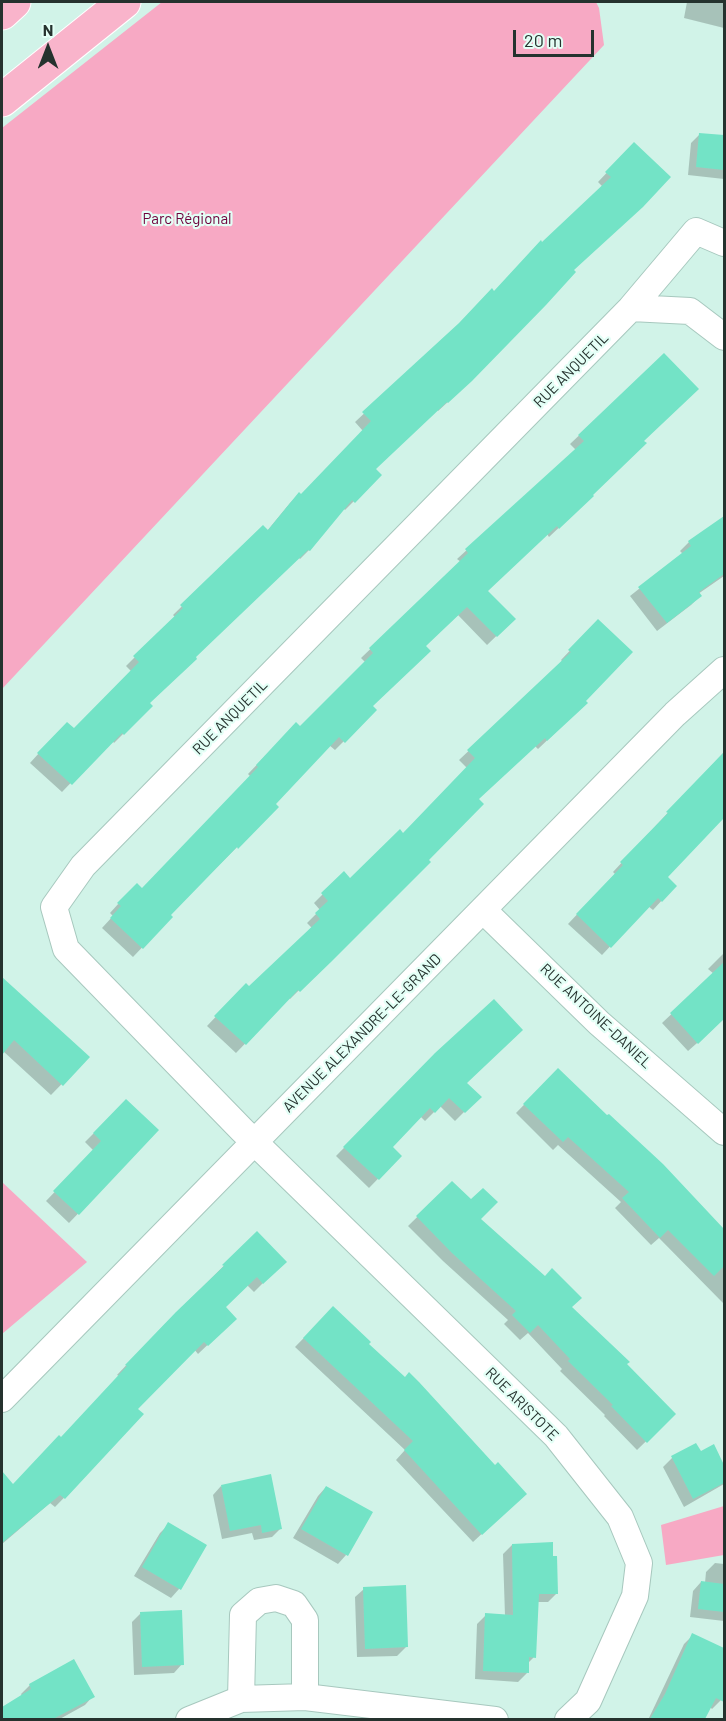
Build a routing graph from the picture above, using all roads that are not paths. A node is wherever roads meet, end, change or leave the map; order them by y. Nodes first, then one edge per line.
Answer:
1 (14, 2) edge
2 (124, 2) edge
3 (2, 13) edge
4 (2, 100) edge
5 (724, 243) edge
6 (631, 308) junction
7 (722, 329) edge
8 (724, 670) edge
9 (483, 909) junction
10 (720, 1119) edge
11 (254, 1142) junction
12 (2, 1399) edge
13 (305, 1697) junction
14 (240, 1699) junction
15 (189, 1719) edge
16 (495, 1719) edge
17 (568, 1719) edge

1 - 3 highway
2 - 4 highway
5 - 6 street, RUE ANQUETIL
6 - 7 street
6 - 11 street, RUE ANQUETIL
8 - 9 street, AVENUE ALEXANDRE-LE-GRAND
9 - 10 street, RUE ANTOINE-DANIEL
9 - 11 street, AVENUE ALEXANDRE-LE-GRAND
11 - 12 street, AVENUE ALEXANDRE-LE-GRAND
11 - 17 street, RUE ARISTOTE
13 - 14 street
13 - 14 street
13 - 16 street
14 - 15 street

